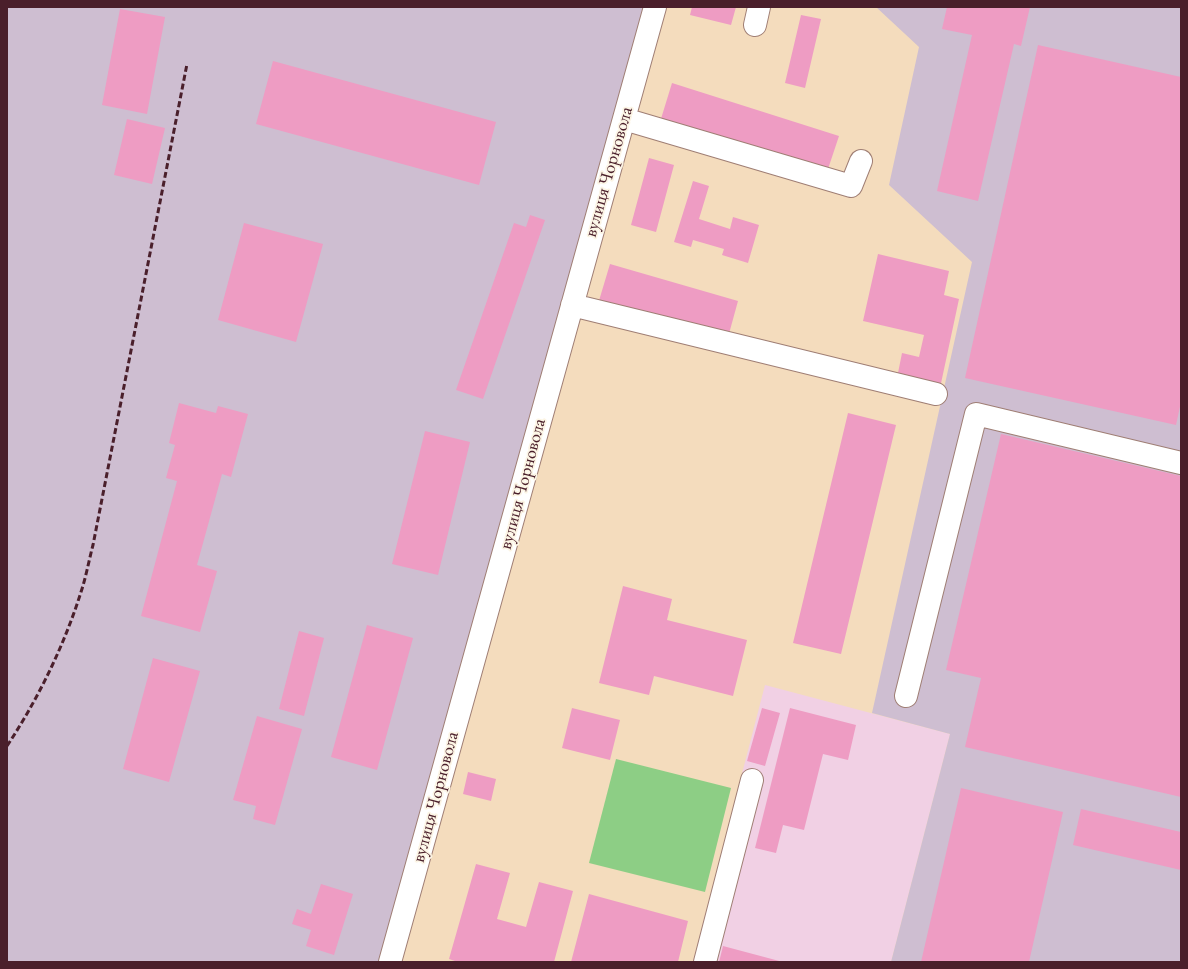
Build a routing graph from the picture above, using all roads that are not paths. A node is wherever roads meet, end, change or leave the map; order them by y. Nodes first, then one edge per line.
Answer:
1 (655, 7) edge
2 (624, 119) junction
3 (861, 161) dead end
4 (572, 305) junction
5 (936, 394) dead end
6 (1181, 463) edge
7 (906, 696) dead end
8 (752, 780) dead end
9 (390, 962) edge
10 (705, 962) edge

1 - 2 street, вулиця Чорновола
2 - 3 street
2 - 4 street, вулиця Чорновола
4 - 5 street
4 - 9 street, вулиця Чорновола
6 - 7 street
8 - 10 street

